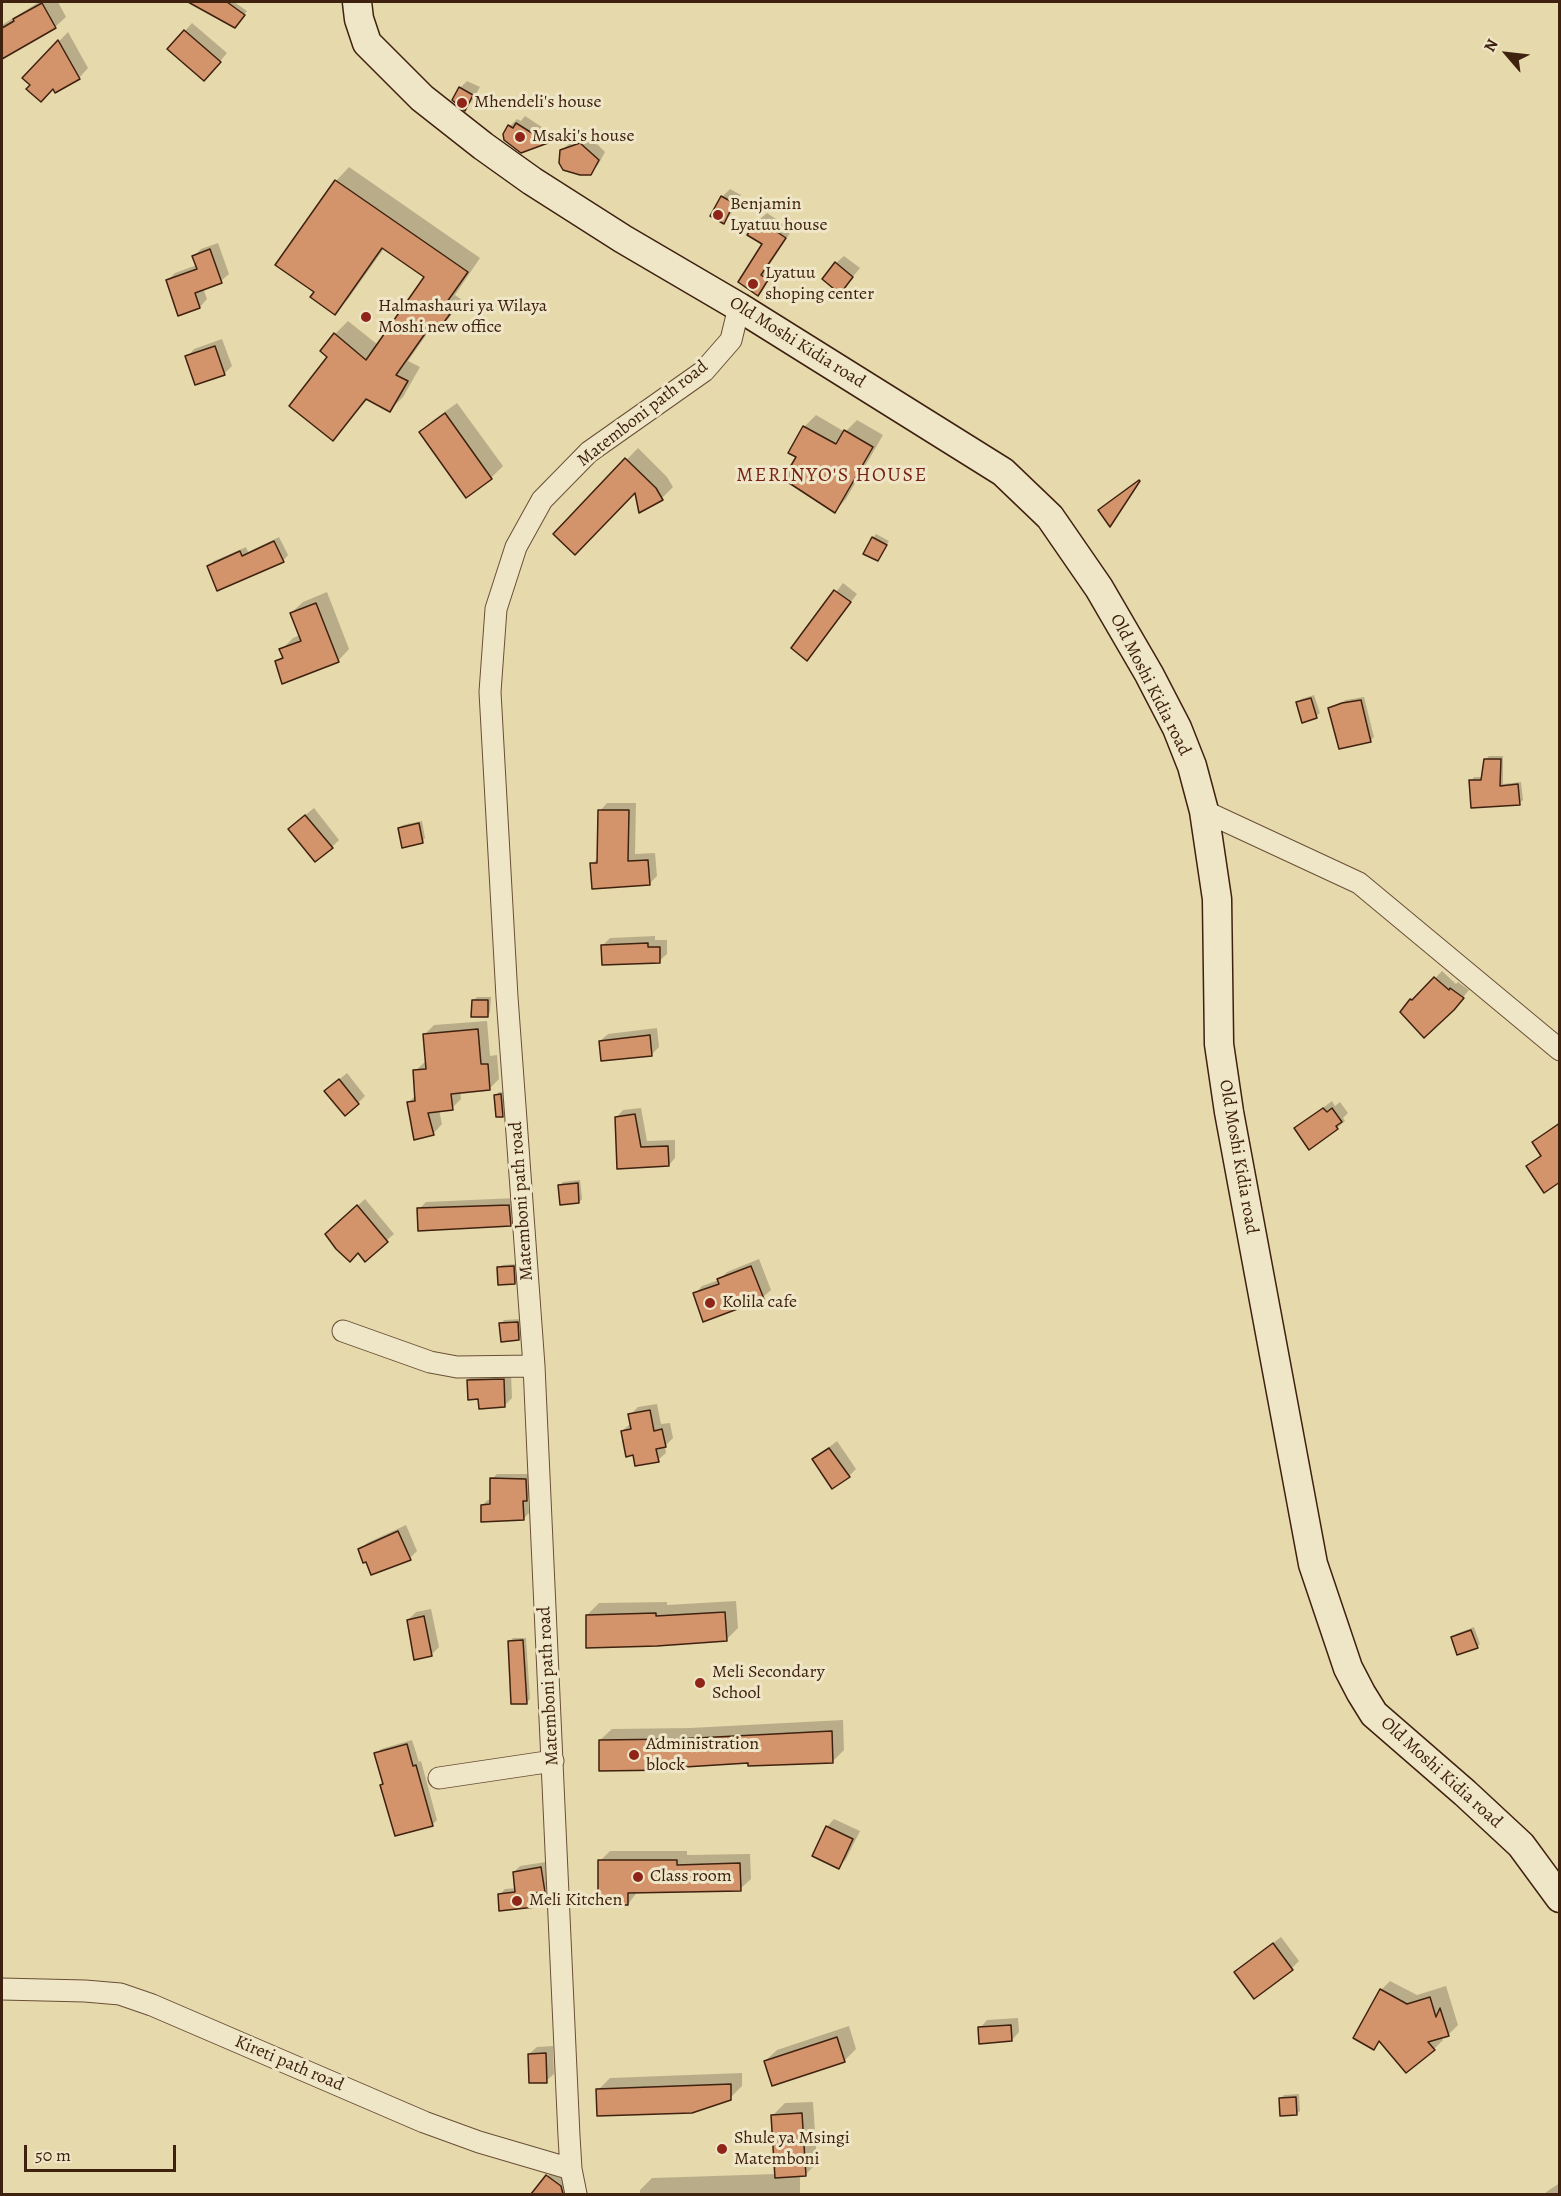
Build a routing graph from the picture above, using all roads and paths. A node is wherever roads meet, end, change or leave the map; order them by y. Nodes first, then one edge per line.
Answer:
1 (357, 2) edge
2 (739, 308) junction
3 (1204, 811) junction
4 (1560, 1050) edge
5 (343, 1331) dead end
6 (534, 1366) junction
7 (553, 1761) junction
8 (439, 1778) dead end
9 (1560, 1898) edge
10 (2, 1989) edge
11 (571, 2169) junction
12 (576, 2194) edge

1 - 2 street, Old Moshi Kidia road
2 - 3 street, Old Moshi Kidia road
2 - 6 street, Matemboni path road
3 - 4 street
3 - 9 street, Old Moshi Kidia road
5 - 6 street
6 - 7 street, Matemboni path road
7 - 8 street
7 - 11 street, Matemboni path road
10 - 11 street, Kireti path road
11 - 12 street, Matemboni path road

